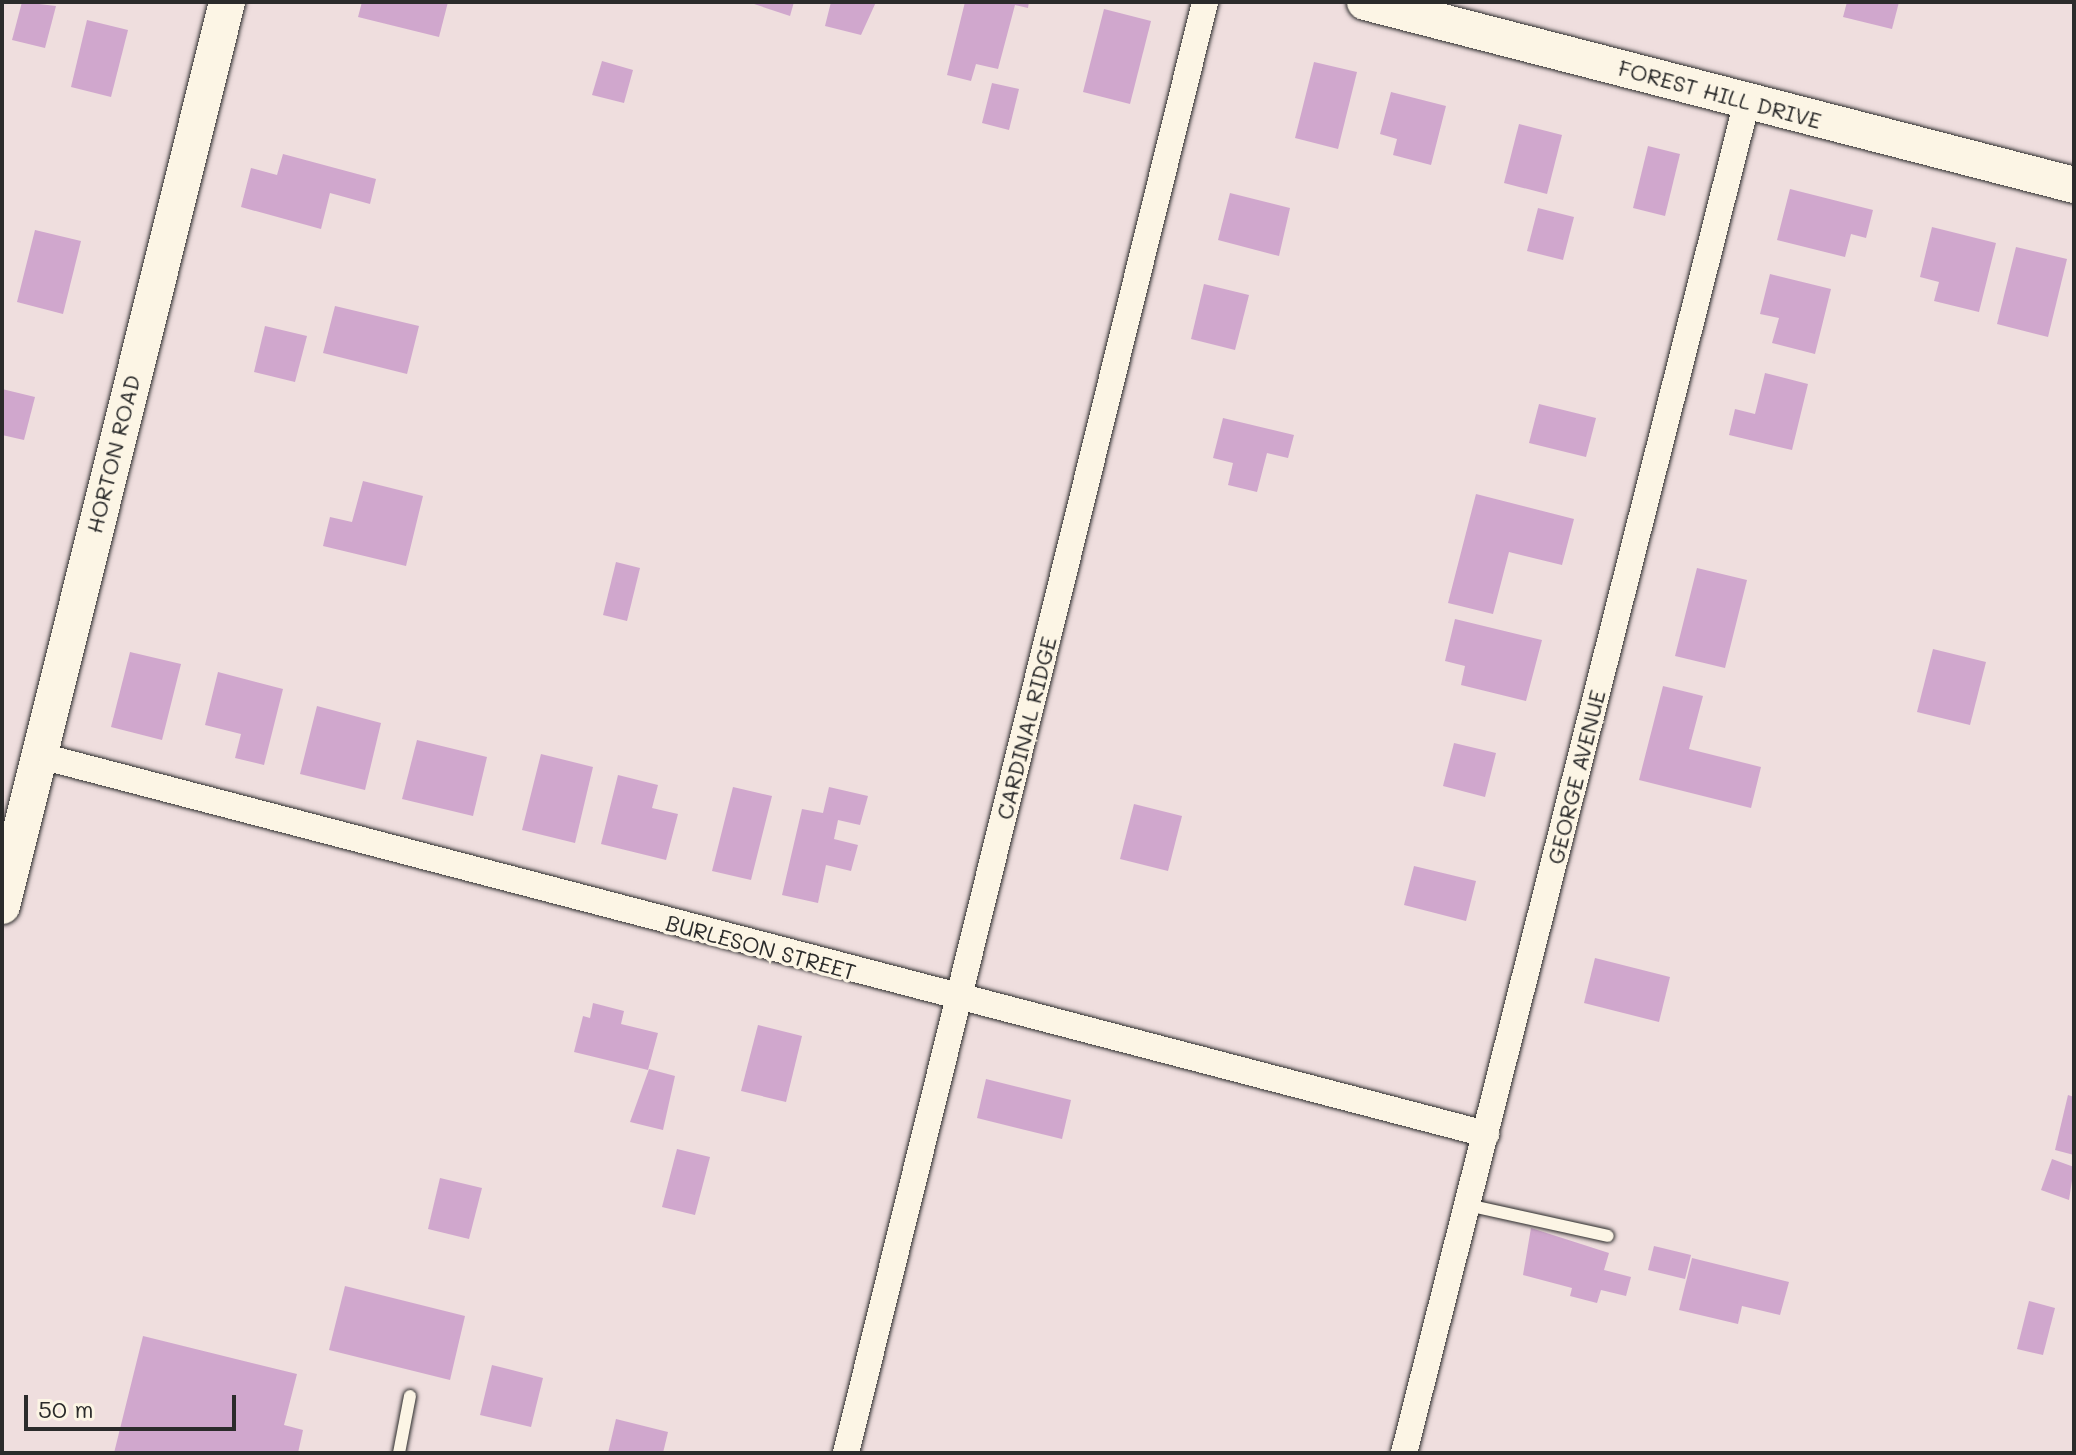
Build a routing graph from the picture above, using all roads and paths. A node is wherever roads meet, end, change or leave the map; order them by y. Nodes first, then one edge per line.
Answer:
1 (227, 2) edge
2 (1205, 2) edge
3 (1365, 2) edge
4 (1747, 101) junction
5 (2074, 185) edge
6 (37, 755) junction
7 (2, 906) edge
8 (959, 999) junction
9 (1486, 1134) junction
10 (1467, 1205) junction
11 (1608, 1236) dead end
12 (410, 1396) dead end
13 (399, 1453) edge
14 (846, 1453) edge
15 (1404, 1453) edge

1 - 6 street, HORTON ROAD
2 - 8 street, CARDINAL RIDGE
3 - 4 street, FOREST HILL DRIVE
4 - 5 street, FOREST HILL DRIVE
4 - 9 street, GEORGE AVENUE
6 - 7 street, HORTON ROAD
6 - 8 street, BURLESON STREET
8 - 9 street, BURLESON STREET
8 - 14 street, CARDINAL RIDGE
9 - 10 street, GEORGE AVENUE
10 - 11 lane
10 - 15 street, GEORGE AVENUE
12 - 13 lane

